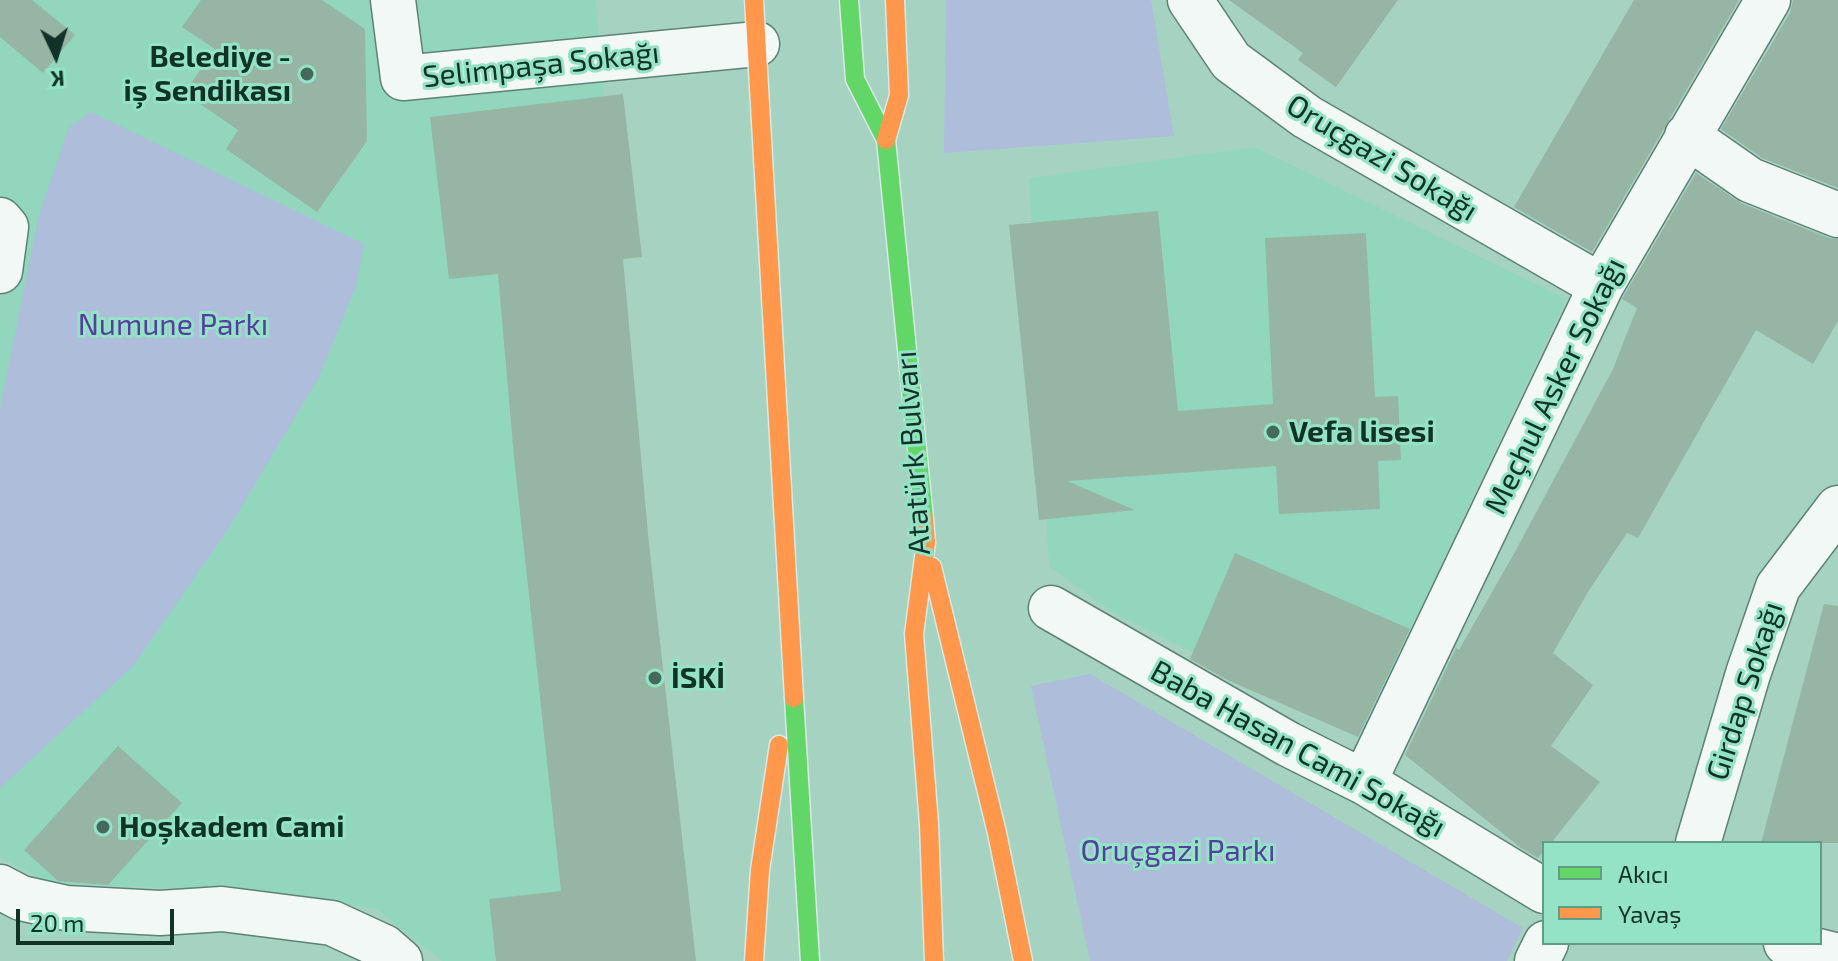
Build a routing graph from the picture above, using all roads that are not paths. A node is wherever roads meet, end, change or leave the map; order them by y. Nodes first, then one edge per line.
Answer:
1 (393, 0) edge
2 (754, 0) edge
3 (849, 0) edge
4 (895, 0) edge
5 (1190, 0) edge
6 (1768, 0) edge
7 (757, 44) junction
8 (1687, 136) junction
9 (886, 140) junction
10 (1838, 215) edge
11 (0, 220) edge
12 (0, 271) edge
13 (1601, 286) junction
14 (1838, 508) edge
15 (926, 542) junction
16 (1051, 608) dead end
17 (792, 659) junction
18 (1364, 782) junction
19 (1699, 841) edge
20 (0, 887) edge
21 (1542, 890) edge
22 (1794, 945) edge
23 (1838, 956) edge
24 (400, 961) edge
25 (754, 961) edge
26 (810, 961) edge
27 (934, 961) edge
28 (1023, 961) edge

1 - 7 street, Selimpaşa Sokağı
2 - 7 main road
3 - 9 main road, Atatürk Bulvarı
4 - 9 main road
5 - 13 street, Oruçgazi Sokağı
6 - 8 street, Meçhul Asker Sokağı
7 - 17 main road
8 - 10 street
8 - 13 street, Meçhul Asker Sokağı
9 - 15 main road, Atatürk Bulvarı
11 - 12 street
13 - 18 street, Meçhul Asker Sokağı
14 - 19 street, Girdap Sokağı
15 - 27 main road, Atatürk Bulvarı
15 - 28 main road
16 - 18 street, Baba Hasan Cami Sokağı
17 - 25 main road
17 - 26 main road
18 - 21 street, Baba Hasan Cami Sokağı
20 - 24 street
22 - 23 street

